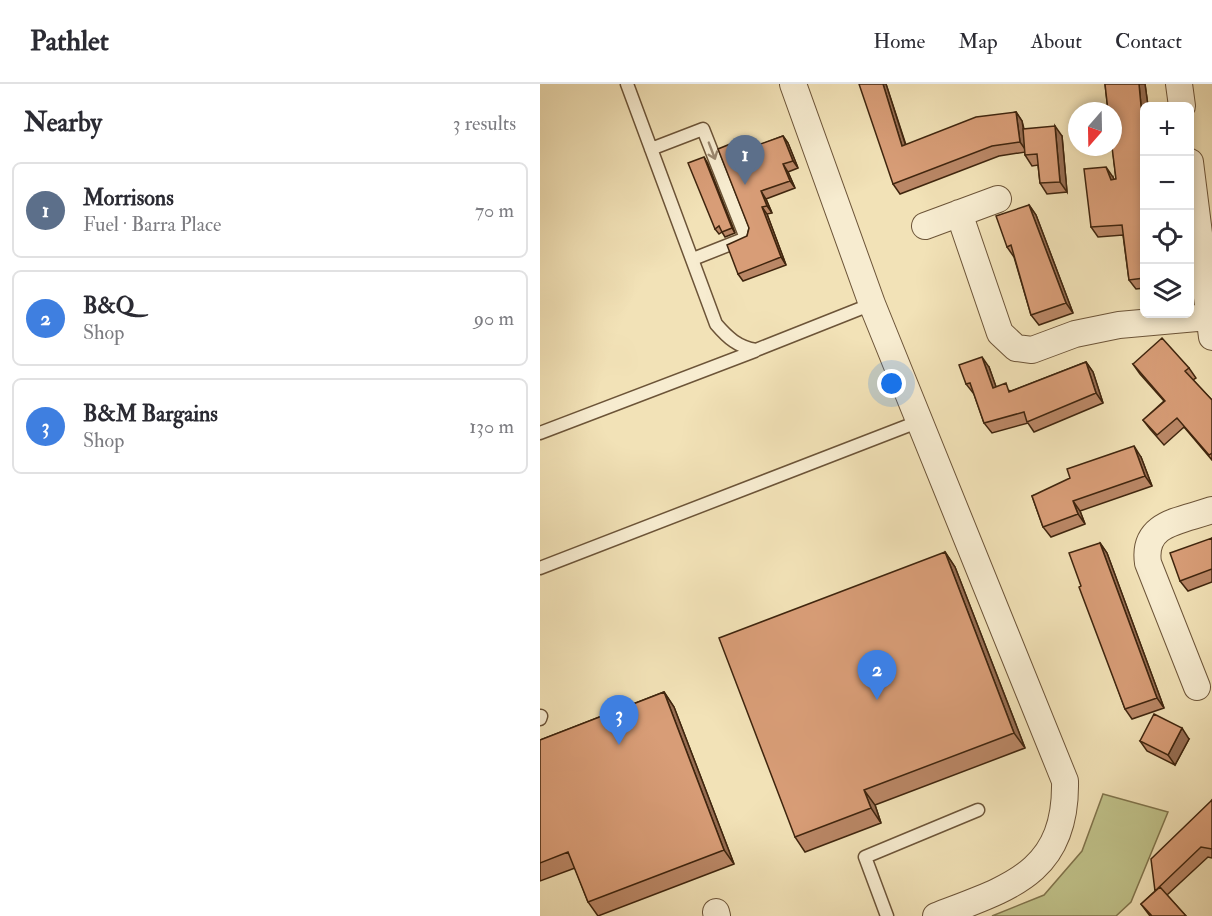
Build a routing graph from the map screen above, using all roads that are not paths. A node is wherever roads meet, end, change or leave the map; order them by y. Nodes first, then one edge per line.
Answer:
1 (627, 84) edge
2 (793, 84) edge
3 (1179, 84) edge
4 (1181, 102) edge
5 (651, 148) junction
6 (1198, 172) edge
7 (998, 199) dead end
8 (959, 213) junction
9 (925, 226) dead end
10 (693, 260) junction
11 (872, 304) junction
12 (1210, 327) edge
13 (756, 350) junction
14 (920, 421) junction
15 (540, 433) edge
16 (1212, 510) edge
17 (540, 568) edge
18 (1197, 687) dead end
19 (978, 810) dead end
20 (888, 916) edge
21 (936, 916) edge

1 - 5 lane
2 - 11 street
3 - 4 street
5 - 10 lane
5 -> 10 lane
6 - 12 street
7 - 8 street
8 - 9 street
8 - 12 street
10 - 13 lane
11 - 13 lane
11 - 14 street
13 - 15 lane
14 - 17 lane
14 - 21 street
16 - 18 street
19 - 20 lane

